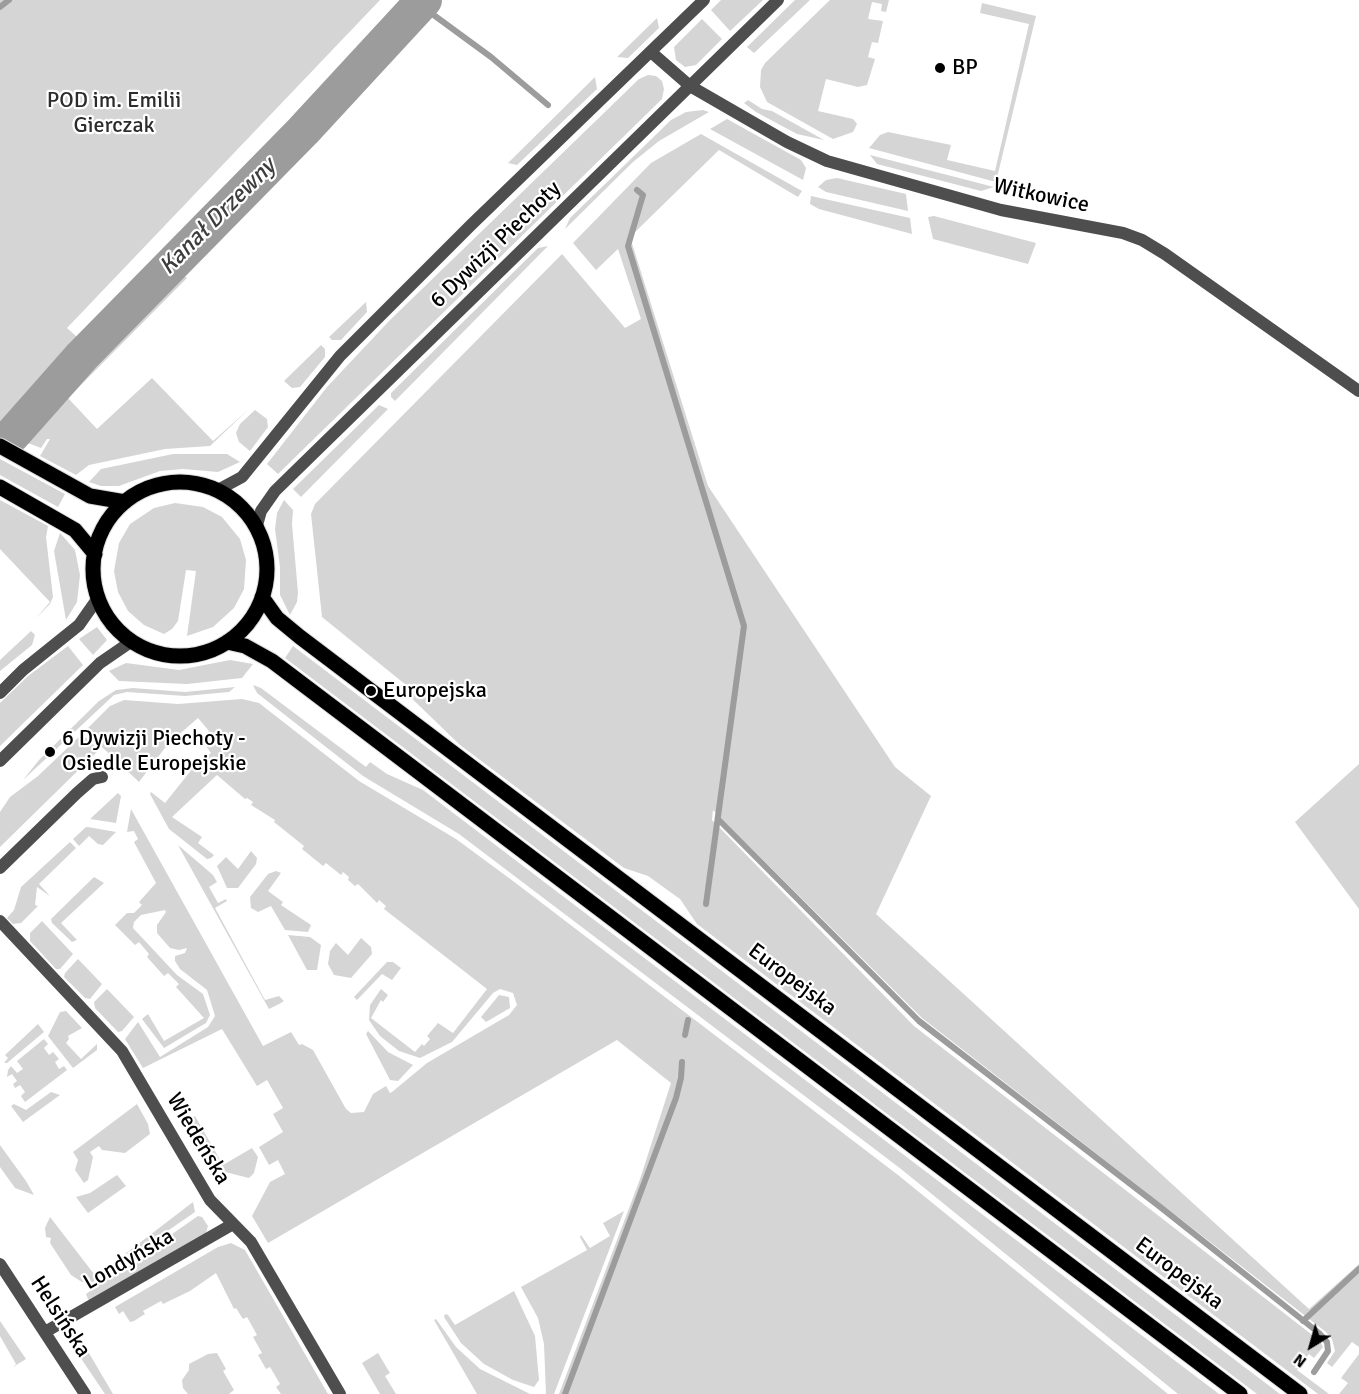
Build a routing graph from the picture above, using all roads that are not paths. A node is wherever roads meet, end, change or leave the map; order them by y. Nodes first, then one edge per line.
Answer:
1 (704, 0) edge
2 (778, 0) edge
3 (651, 52) junction
4 (690, 86) junction
5 (1359, 391) edge
6 (0, 446) edge
7 (0, 487) edge
8 (216, 491) junction
9 (125, 502) junction
10 (256, 529) junction
11 (95, 554) junction
12 (262, 597) junction
13 (98, 598) junction
14 (132, 641) junction
15 (227, 642) junction
16 (0, 693) edge
17 (0, 761) edge
18 (102, 777) dead end
19 (0, 868) edge
20 (0, 921) edge
21 (233, 1224) junction
22 (0, 1264) edge
23 (45, 1332) junction
24 (85, 1394) edge
25 (340, 1394) edge
26 (1240, 1394) edge
27 (1300, 1394) edge

1 - 3 street, 6 Dywizji Piechoty
2 - 4 street, 6 Dywizji Piechoty
3 - 4 street, Witkowice
3 - 8 street, 6 Dywizji Piechoty
4 - 5 street, Witkowice
4 - 10 street, 6 Dywizji Piechoty
6 - 9 main road
7 - 11 main road
8 - 9 main road
8 - 10 main road
9 - 11 main road
10 - 12 main road
11 - 13 main road
12 - 15 main road
12 - 27 main road, Europejska
13 - 14 main road
13 - 16 street
14 - 15 main road
14 - 17 street
15 - 26 main road
18 - 19 street
20 - 21 street, Wiedeńska
21 - 23 street, Londyńska
21 - 25 street, Wiedeńska
22 - 23 street, Helsińska
23 - 24 street, Helsińska

